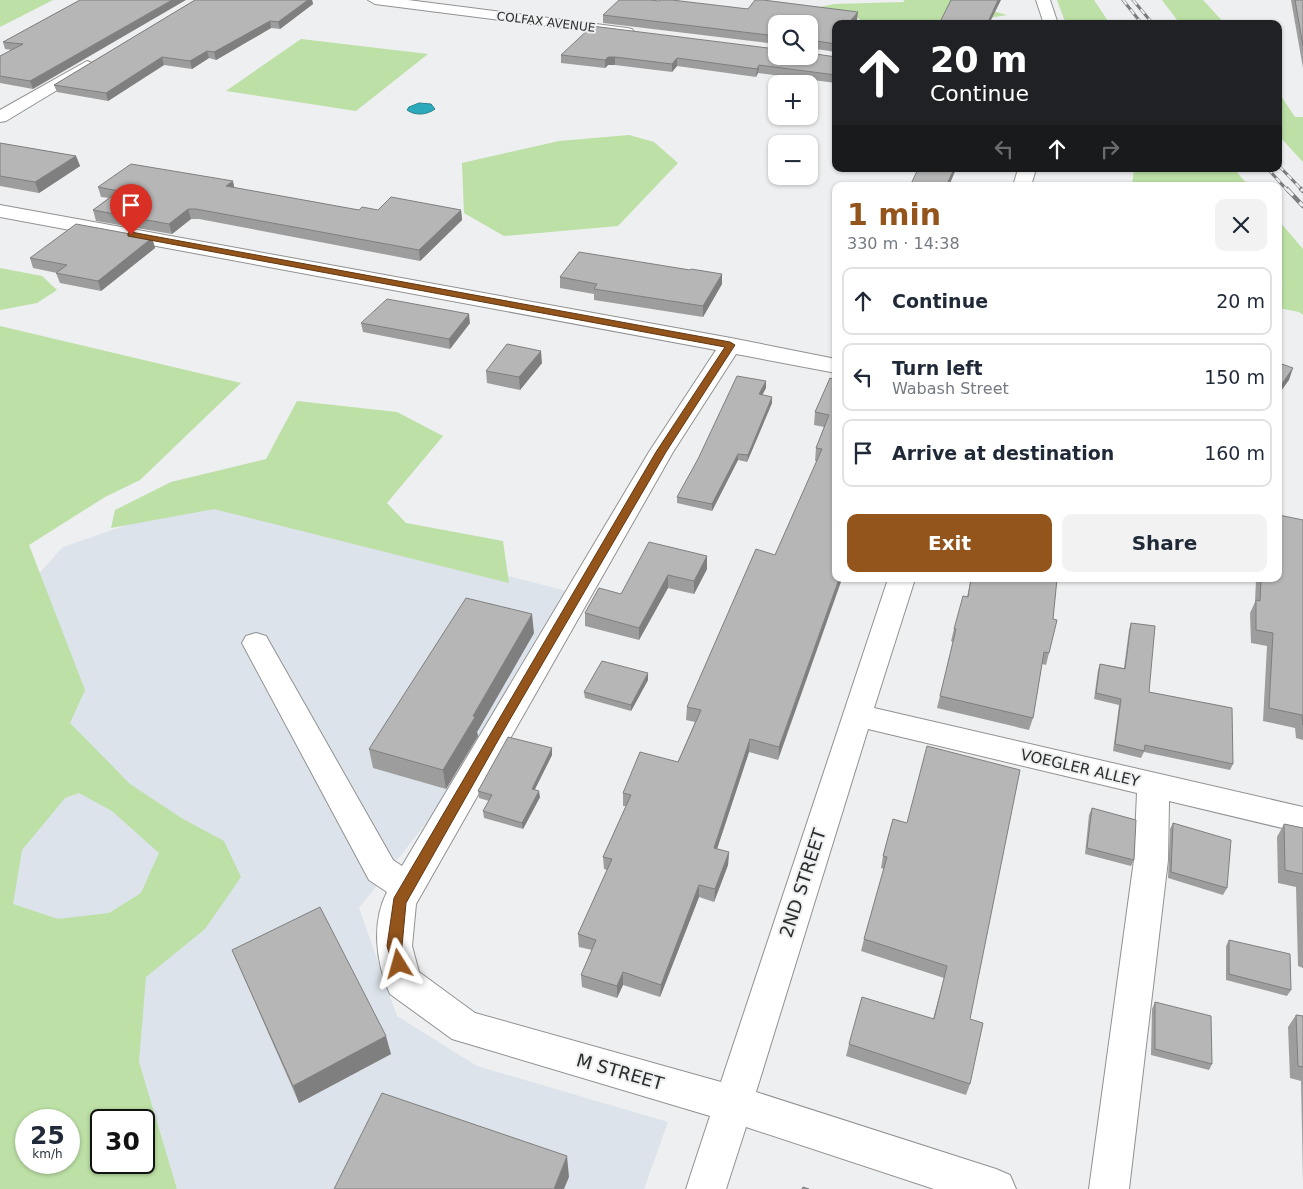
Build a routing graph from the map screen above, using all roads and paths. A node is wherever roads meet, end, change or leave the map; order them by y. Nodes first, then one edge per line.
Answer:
1 (375, 0) edge
2 (1043, 0) edge
3 (1050, 20) edge
4 (639, 33) edge
5 (104, 57) edge
6 (0, 117) edge
7 (0, 211) edge
8 (730, 345) junction
9 (832, 365) edge
10 (901, 582) edge
11 (256, 642) dead end
12 (857, 715) junction
13 (1153, 785) junction
14 (1303, 820) edge
15 (408, 888) junction
16 (733, 1104) junction
17 (706, 1189) edge
18 (996, 1189) edge
19 (1109, 1189) edge

1 - 4 street, COLFAX AVENUE
2 - 3 street
5 - 6 street
7 - 8 street
8 - 9 street
8 - 15 street, M STREET
10 - 12 street, 2ND STREET
11 - 15 street
12 - 13 street, VOEGLER ALLEY
12 - 16 street, 2ND STREET
13 - 14 street, VOEGLER ALLEY
13 - 19 street
15 - 16 street, M STREET
16 - 17 street, 2ND STREET
16 - 18 street, M STREET

